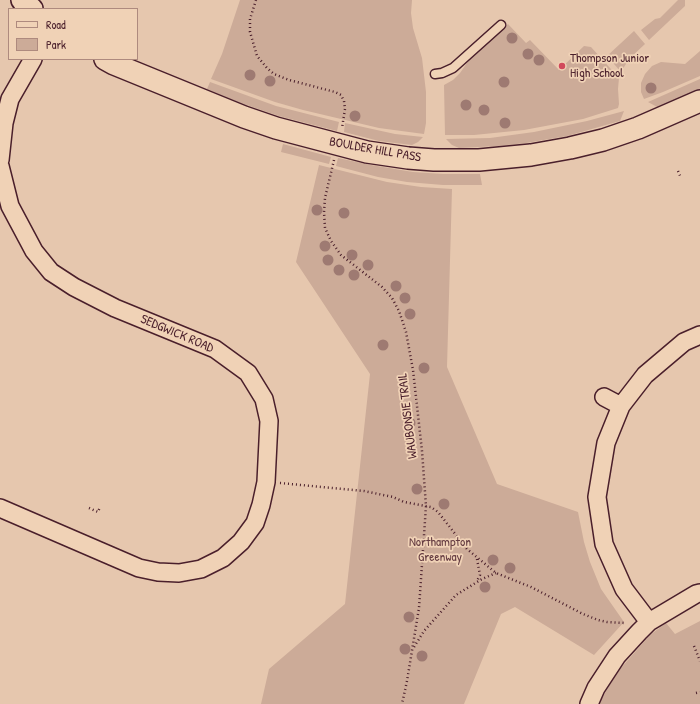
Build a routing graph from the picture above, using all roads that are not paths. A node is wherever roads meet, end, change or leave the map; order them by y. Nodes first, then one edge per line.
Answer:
1 (22, 0) edge
2 (31, 8) edge
3 (501, 25) dead end
4 (31, 60) edge
5 (107, 60) edge
6 (435, 74) dead end
7 (700, 101) edge
8 (0, 160) edge
9 (0, 166) edge
10 (5, 207) edge
11 (700, 335) edge
12 (604, 397) dead end
13 (621, 406) junction
14 (0, 508) edge
15 (700, 593) edge
16 (649, 622) junction
17 (589, 704) edge

1 - 2 street
3 - 6 lane
4 - 8 street
5 - 7 street, BOULDER HILL PASS
9 - 10 street, SEDGWICK ROAD
10 - 14 street, SEDGWICK ROAD
11 - 13 street
12 - 13 street
13 - 16 street
15 - 16 street
16 - 17 street

